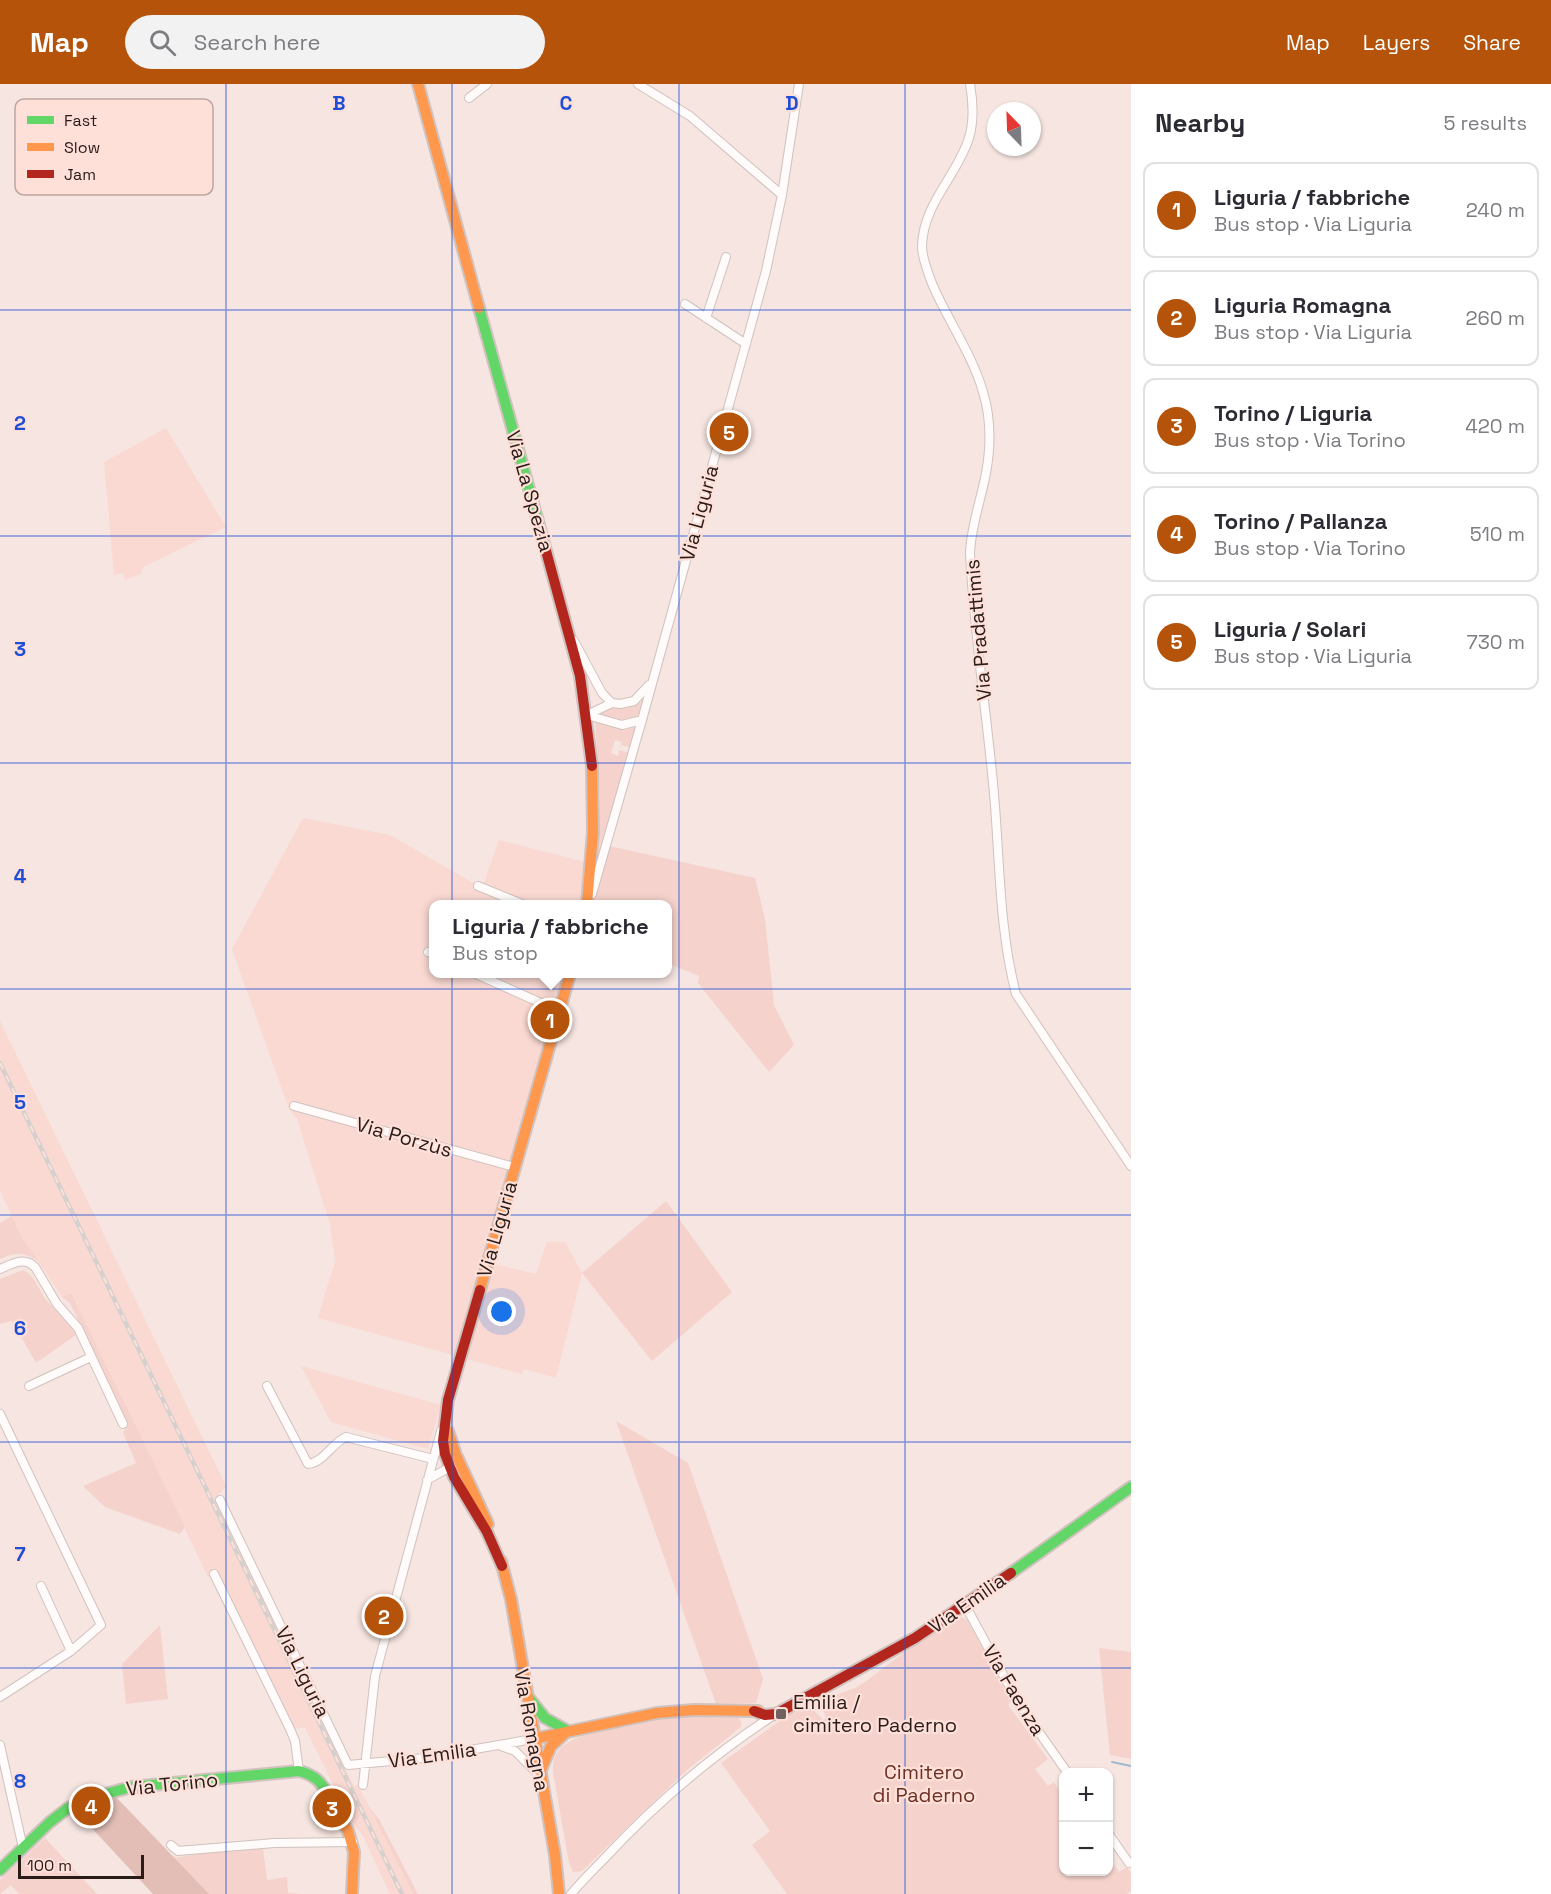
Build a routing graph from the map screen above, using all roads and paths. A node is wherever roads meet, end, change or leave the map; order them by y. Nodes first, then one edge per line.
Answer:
1 (418, 84) edge
2 (487, 84) edge
3 (638, 84) edge
4 (799, 84) edge
5 (970, 84) edge
6 (469, 98) dead end
7 (782, 195) junction
8 (726, 257) dead end
9 (685, 304) dead end
10 (706, 318) junction
11 (746, 344) junction
12 (570, 634) junction
13 (652, 682) junction
14 (612, 703) junction
15 (586, 716) junction
16 (642, 720) junction
17 (478, 886) dead end
18 (512, 900) edge
19 (588, 900) edge
20 (589, 900) edge
21 (485, 978) edge
22 (569, 978) edge
23 (559, 1011) junction
24 (294, 1106) dead end
25 (1131, 1166) edge
26 (514, 1167) junction
27 (0, 1269) edge
28 (91, 1357) junction
29 (29, 1386) dead end
30 (267, 1386) dead end
31 (0, 1413) edge
32 (446, 1413) joint
33 (123, 1424) dead end
34 (447, 1448) junction
35 (433, 1459) junction
36 (450, 1467) junction
37 (427, 1480) junction
38 (1131, 1487) edge
39 (220, 1500) dead end
40 (502, 1566) junction
41 (214, 1574) dead end
42 (41, 1586) dead end
43 (965, 1605) junction
44 (71, 1652) junction
45 (525, 1692) junction
46 (0, 1697) edge
47 (793, 1703) junction
48 (753, 1711) junction
49 (776, 1714) junction
50 (568, 1731) junction
51 (533, 1739) junction
52 (0, 1745) edge
53 (500, 1746) junction
54 (365, 1764) junction
55 (1064, 1768) edge
56 (299, 1772) junction
57 (539, 1775) junction
58 (363, 1785) dead end
59 (1113, 1840) edge
60 (353, 1842) junction
61 (171, 1845) dead end
62 (23, 1848) junction
63 (1129, 1863) dead end
64 (0, 1870) edge
65 (352, 1894) edge
66 (559, 1894) edge
67 (571, 1894) edge

1 - 12 main road, Via La Spezia
2 - 6 street
3 - 7 street
4 - 7 street, Via Liguria
5 - 25 street, Via Pradattimis
7 - 11 street, Via Liguria
8 - 10 street
9 - 10 street
10 - 11 street
11 - 13 street, Via Liguria
12 - 14 street
12 - 15 main road, Via La Spezia
13 - 14 street
13 - 16 street, Via Liguria
14 - 15 street
15 - 16 street
15 - 19 main road, Via La Spezia
16 - 20 street, Via Liguria
17 - 18 street
21 - 23 street
22 - 23 main road, Via Liguria
23 - 26 main road, Via Liguria
24 - 26 street, Via Porzùs
26 - 32 main road, Via Liguria
27 - 28 street
28 - 29 street
28 - 33 street
30 - 35 street
31 - 44 street
32 - 34 main road, Via Romagna
34 - 35 street
34 - 36 main road, Via Romagna
34 - 36 street
34 - 40 main road, Via Romagna
35 - 37 street
36 - 37 street
36 - 40 main road, Via Romagna
37 - 54 street
38 - 43 main road, Via Emilia
39 - 54 street, Via Liguria
40 - 45 main road, Via Romagna
41 - 56 street
42 - 44 street
43 - 47 main road, Via Emilia
43 - 55 street, Via Faenza
44 - 46 street
45 - 50 main road
45 - 51 main road, Via Romagna
47 - 48 main road, Via Emilia
47 - 49 main road, Via Emilia
48 - 49 main road, Via Emilia
48 - 50 main road, Via Emilia
49 - 67 street
50 - 51 main road, Via Emilia
50 - 57 main road
51 - 53 street, Via Emilia
51 - 57 main road, Via Romagna
52 - 62 street
53 - 54 street, Via Emilia
53 - 57 street, Via Emilia
54 - 58 street
56 - 60 main road
56 - 62 main road, Via Torino
57 - 66 main road, Via Romagna
59 - 63 street
60 - 61 street
60 - 65 main road
62 - 64 main road, Via Torino

